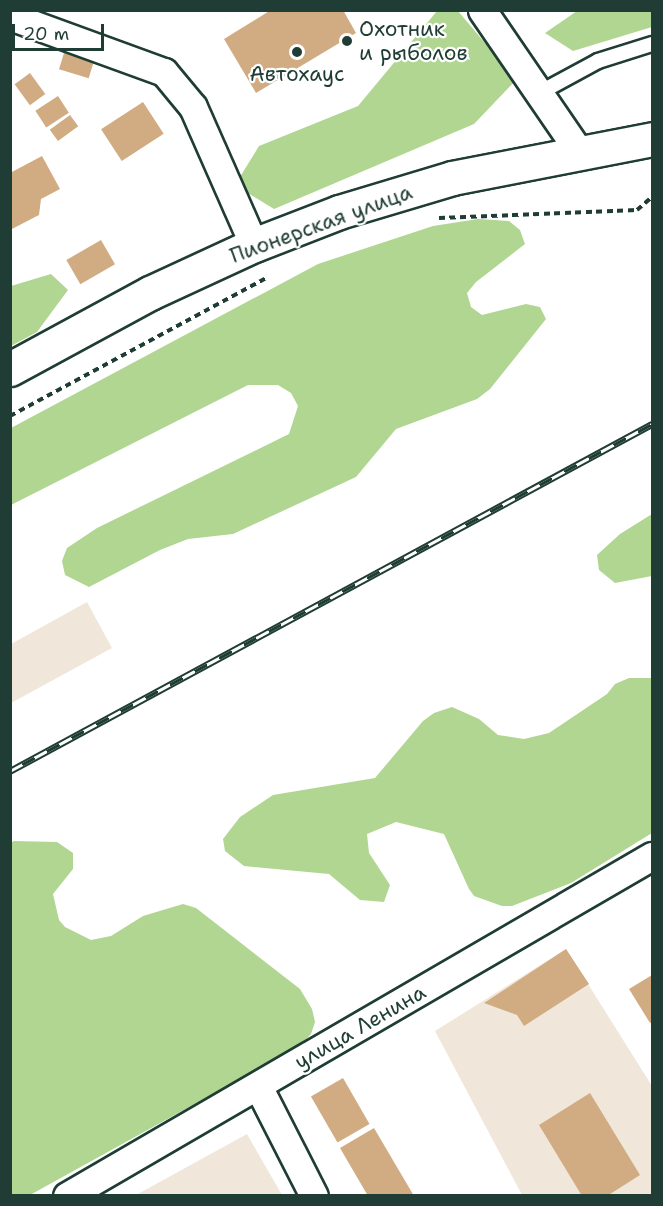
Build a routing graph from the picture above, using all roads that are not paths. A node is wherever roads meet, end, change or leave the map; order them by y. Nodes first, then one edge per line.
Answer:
1 (482, 10) edge
2 (10, 16) edge
3 (652, 44) edge
4 (539, 93) junction
5 (652, 139) edge
6 (580, 153) junction
7 (254, 245) junction
8 (10, 369) edge
9 (652, 856) edge
10 (258, 1086) junction
11 (67, 1196) edge
12 (314, 1196) edge

1 - 4 street
2 - 7 street
3 - 4 lane
4 - 6 street
5 - 6 street, Пионерская улица
6 - 7 street, Пионерская улица
7 - 8 street, Пионерская улица
9 - 10 street, улица Ленина
10 - 11 street, улица Ленина
10 - 12 street

